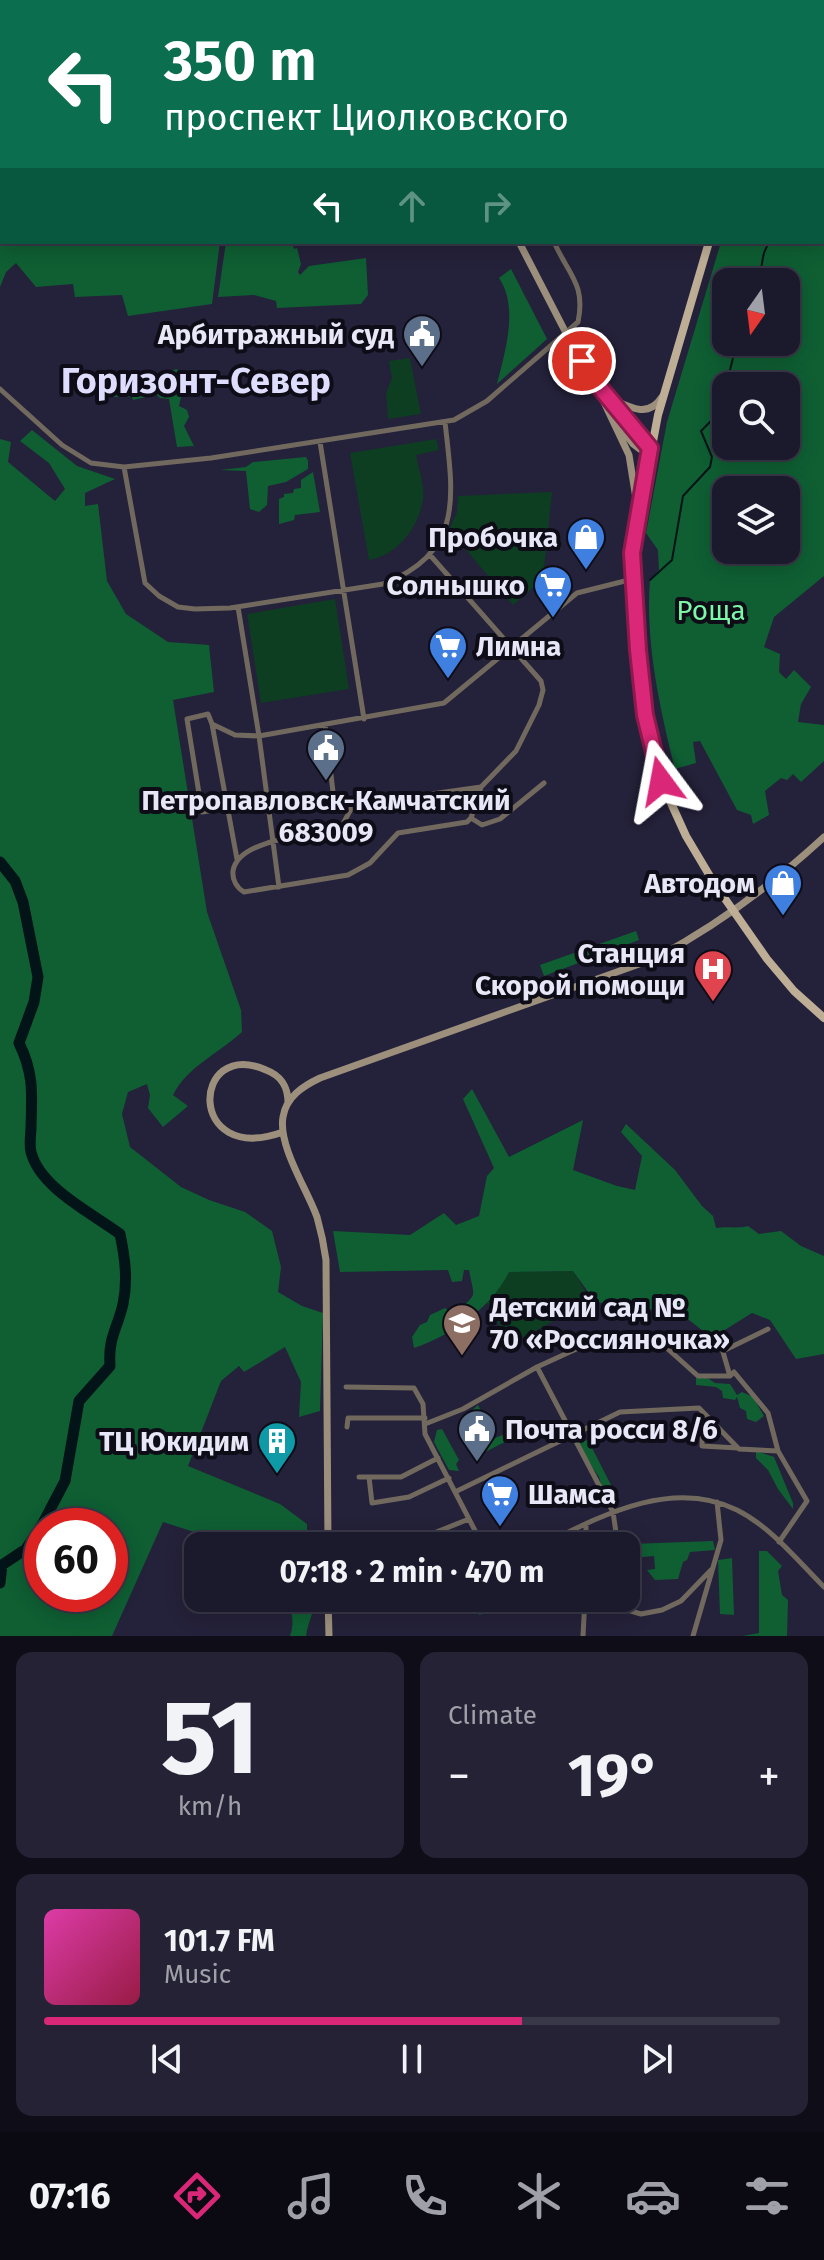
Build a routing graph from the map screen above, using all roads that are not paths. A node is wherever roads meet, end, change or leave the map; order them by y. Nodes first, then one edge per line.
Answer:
1 (520, 244) edge
2 (555, 244) edge
3 (708, 244) edge
4 (566, 333) junction
5 (593, 379) junction
6 (0, 389) edge
7 (664, 393) junction
8 (608, 397) junction
9 (608, 409) junction
10 (445, 422) junction
11 (320, 442) junction
12 (650, 452) junction
13 (124, 467) junction
14 (638, 513) junction
15 (430, 555) junction
16 (633, 579) junction
17 (342, 590) junction
18 (238, 606) junction
19 (512, 646) junction
20 (364, 719) junction
21 (212, 724) junction
22 (325, 725) junction
23 (259, 736) junction
24 (544, 783) dead end
25 (481, 787) junction
26 (353, 805) junction
27 (228, 808) junction
28 (471, 818) junction
29 (824, 837) edge
30 (271, 842) junction
31 (237, 859) junction
32 (279, 887) junction
33 (733, 912) junction
34 (824, 1018) edge
35 (287, 1104) junction
36 (283, 1132) junction
37 (768, 1329) dead end
38 (718, 1335) dead end
39 (723, 1351) junction
40 (537, 1367) junction
41 (730, 1376) junction
42 (346, 1387) dead end
43 (703, 1412) junction
44 (425, 1421) junction
45 (347, 1427) dead end
46 (572, 1437) junction
47 (739, 1449) junction
48 (778, 1451) junction
49 (438, 1458) junction
50 (359, 1477) dead end
51 (369, 1477) junction
52 (449, 1478) junction
53 (457, 1491) junction
54 (717, 1502) junction
55 (613, 1512) junction
56 (469, 1519) junction
57 (586, 1524) junction
58 (328, 1532) edge
59 (436, 1532) edge
60 (475, 1532) edge
61 (569, 1532) edge
62 (586, 1532) edge
63 (616, 1532) edge
64 (779, 1542) junction
65 (711, 1570) junction
66 (824, 1587) edge
67 (328, 1612) edge
68 (584, 1612) edge
69 (634, 1612) edge
70 (329, 1636) edge
71 (583, 1636) edge
72 (693, 1636) edge

1 - 4 main road
2 - 4 street
3 - 7 main road
4 - 5 main road
4 - 10 street
5 - 8 main road
5 - 9 main road
6 - 13 street
7 - 8 main road
7 - 12 main road
8 - 12 main road
9 - 12 main road
9 - 14 main road
10 - 11 street
10 - 15 street
11 - 13 street
11 - 17 street
12 - 14 main road
13 - 18 street
14 - 16 main road
15 - 17 street
15 - 19 street
16 - 19 street
16 - 33 main road
17 - 18 street
17 - 20 street
18 - 23 street
19 - 20 street
19 - 25 street
20 - 22 street
21 - 23 street
21 - 27 street
21 - 27 street
22 - 23 street
22 - 26 street
23 - 30 street
24 - 28 street
25 - 26 street
25 - 28 street
26 - 30 street
27 - 31 street
28 - 32 street
29 - 33 main road
30 - 31 street
30 - 32 street
31 - 32 street
33 - 34 main road
33 - 35 main road
35 - 36 main road
35 - 36 main road
36 - 58 main road
37 - 39 street
38 - 39 street
39 - 41 street
40 - 41 street
40 - 44 street
40 - 46 street
41 - 48 street
42 - 44 street
43 - 46 street
43 - 47 street
43 - 47 street
44 - 45 street
44 - 49 street
46 - 53 street
46 - 55 street
47 - 48 street
48 - 64 street
49 - 51 street
49 - 52 street
50 - 51 street
51 - 52 street
52 - 53 street
53 - 56 street
54 - 55 street
54 - 64 street
54 - 65 street
55 - 57 street
55 - 63 street
56 - 59 street
56 - 60 street
57 - 61 street
57 - 62 street
64 - 66 street
65 - 69 street
65 - 72 street
67 - 70 main road
68 - 71 street

